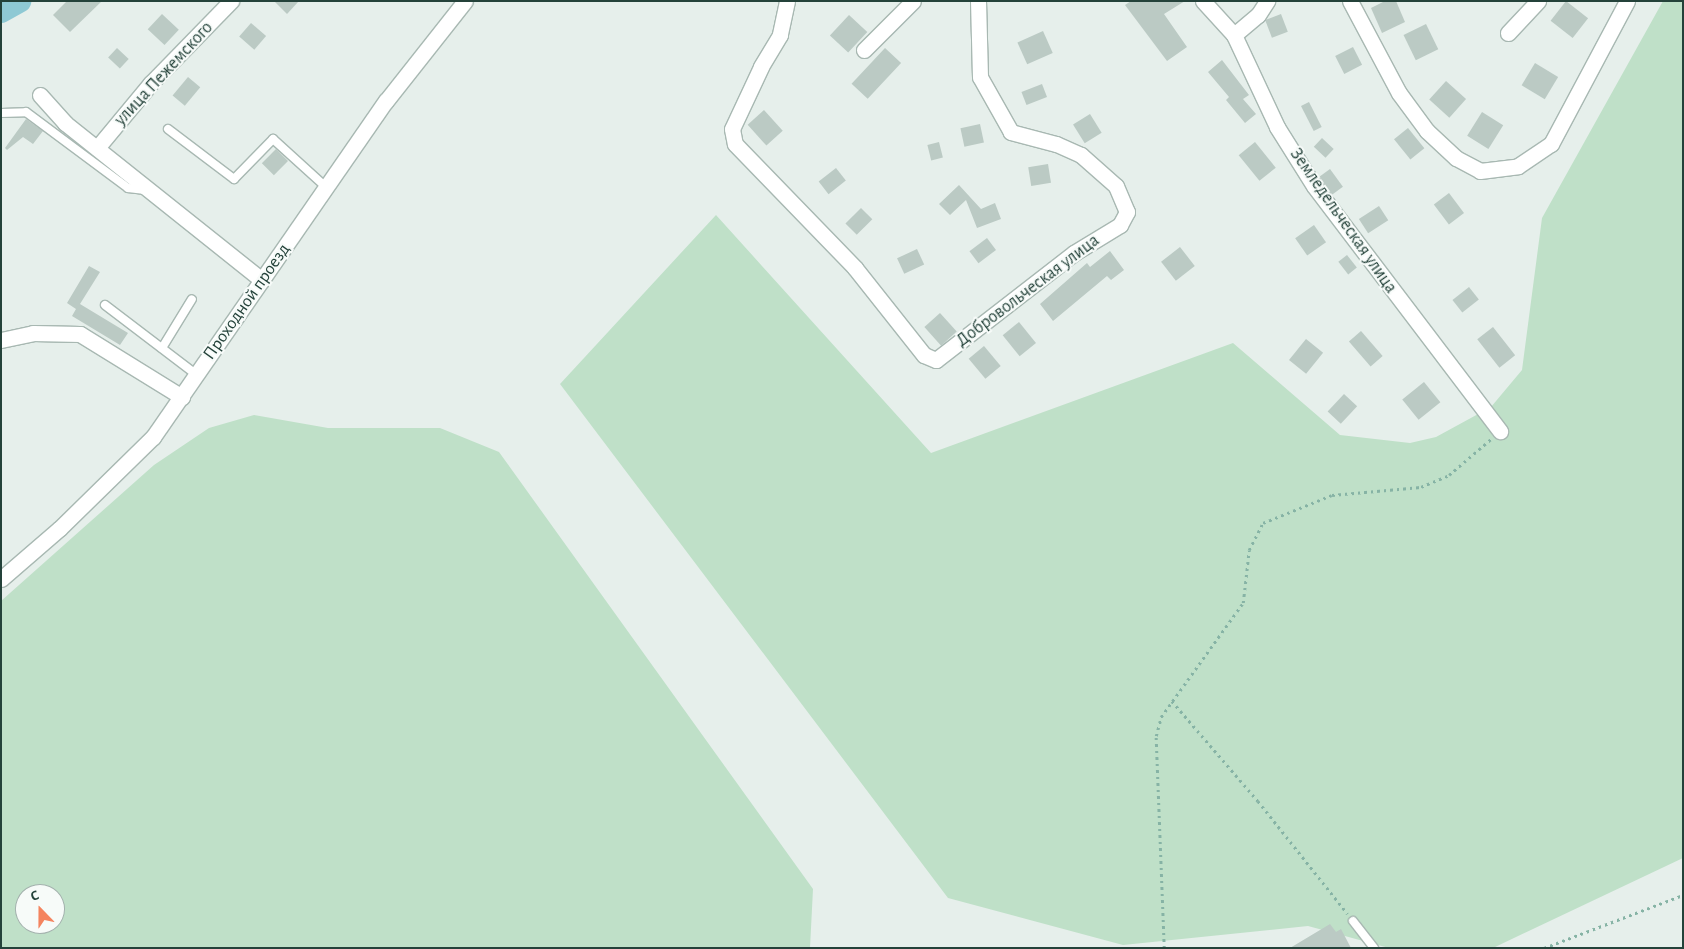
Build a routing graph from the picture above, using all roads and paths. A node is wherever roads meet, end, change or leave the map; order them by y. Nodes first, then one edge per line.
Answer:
1 (231, 1) edge
2 (465, 1) edge
3 (787, 1) edge
4 (913, 1) edge
5 (978, 1) edge
6 (1203, 1) edge
7 (1267, 1) edge
8 (1350, 1) edge
9 (1538, 1) edge
10 (1627, 1) edge
11 (1508, 33) dead end
12 (1234, 35) junction
13 (864, 50) dead end
14 (40, 95) dead end
15 (1, 113) edge
16 (168, 129) dead end
17 (97, 148) junction
18 (326, 187) junction
19 (149, 191) junction
20 (262, 280) junction
21 (192, 299) dead end
22 (105, 305) dead end
23 (1, 340) edge
24 (162, 348) junction
25 (197, 375) junction
26 (182, 397) junction
27 (1500, 431) joint
28 (1, 579) edge
29 (1172, 701) junction
30 (1683, 896) edge
31 (1353, 921) joint
32 (1164, 948) edge
33 (1374, 948) edge
34 (1544, 948) edge

1 - 17 street, улица Пежемского
2 - 18 street, Проходной проезд
3 - 5 street, Добровольческая улица
4 - 13 street
6 - 12 street, Земледельческая улица
7 - 12 street
8 - 10 street
9 - 11 street
12 - 27 street, Земледельческая улица
14 - 17 street
15 - 19 lane
16 - 18 lane
17 - 19 street
18 - 20 street, Проходной проезд
19 - 20 street
20 - 25 street, Проходной проезд
21 - 24 lane
22 - 24 lane
23 - 26 street
24 - 25 lane
25 - 26 street, Проходной проезд
26 - 28 street, Проходной проезд
27 - 29 path
29 - 31 path
29 - 32 path
30 - 34 path
31 - 33 lane

